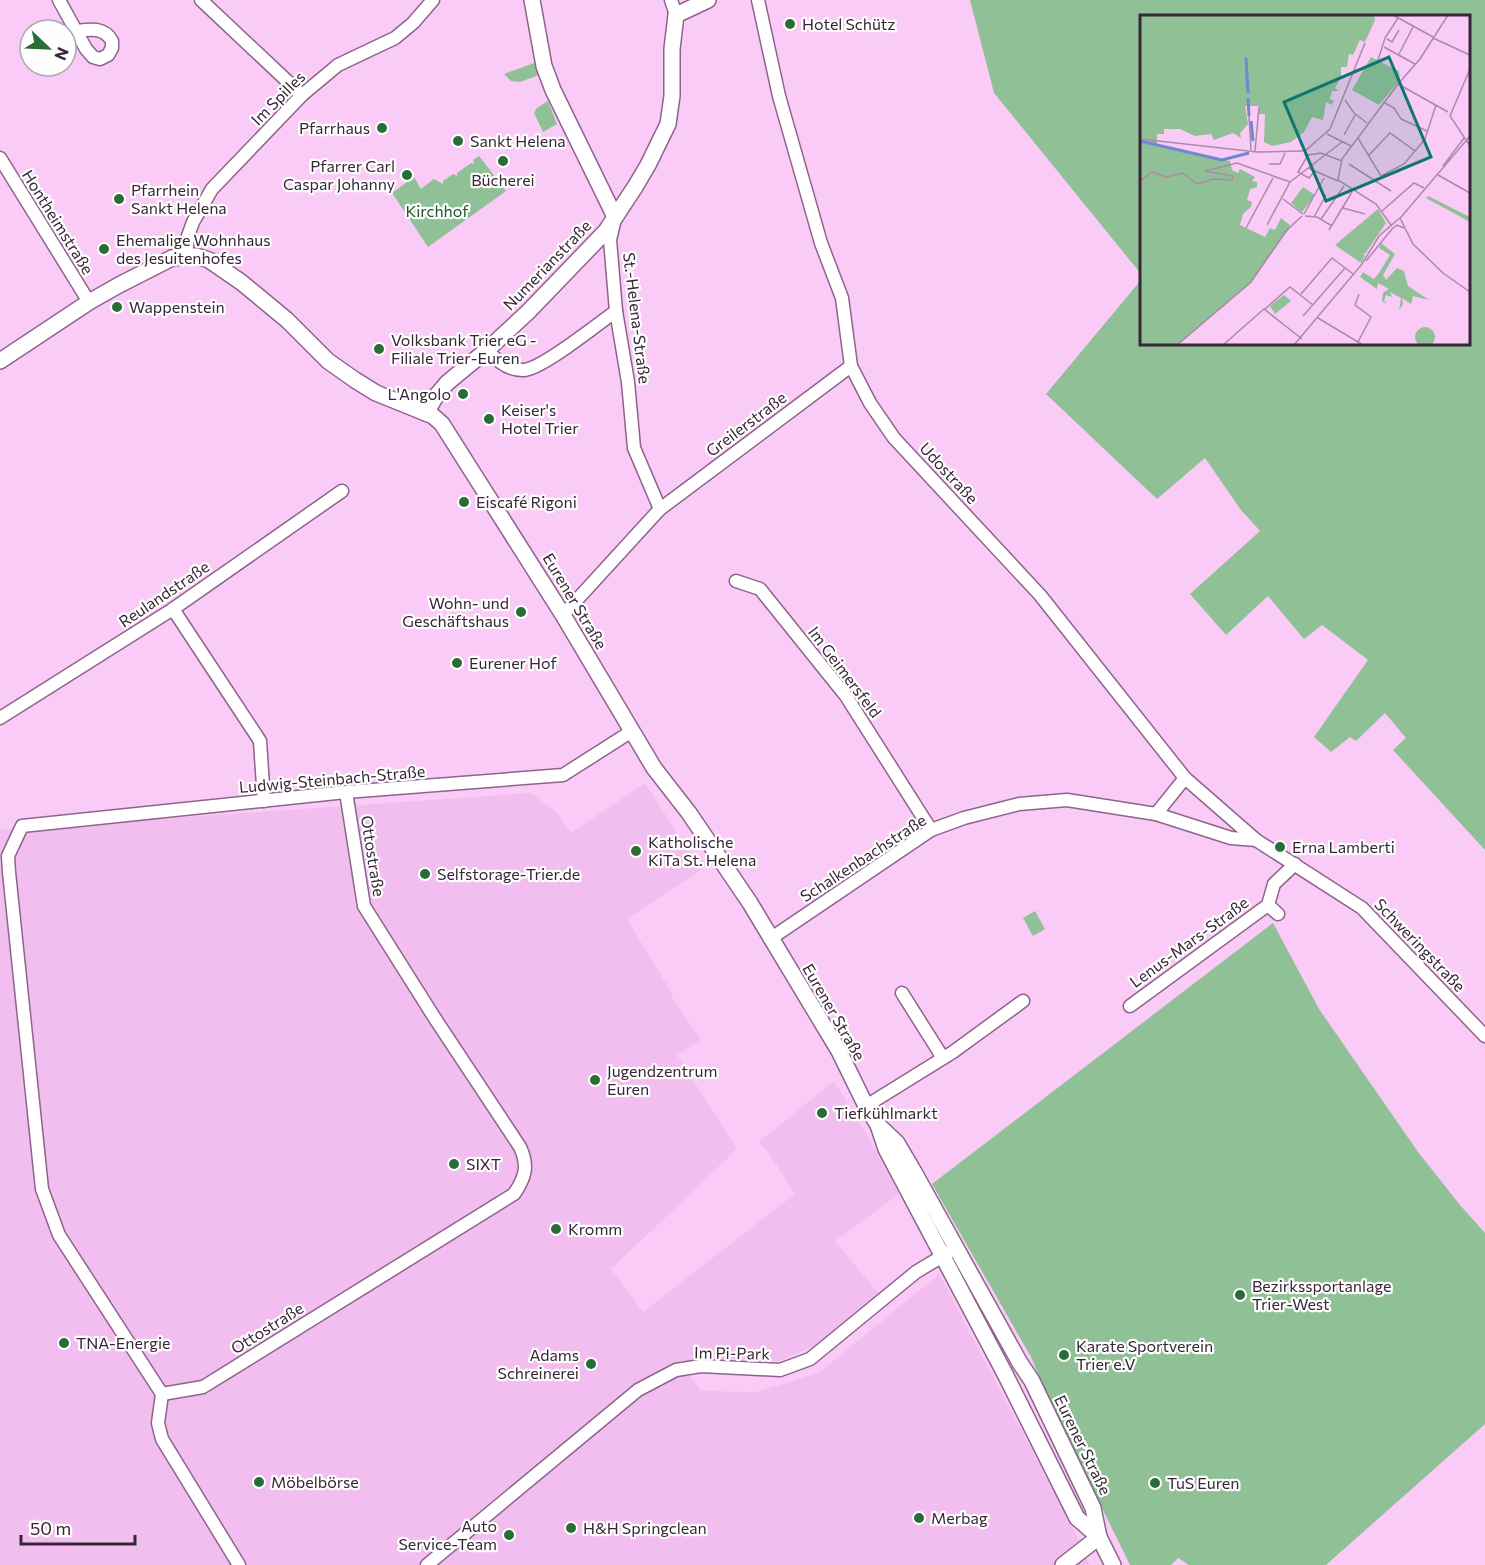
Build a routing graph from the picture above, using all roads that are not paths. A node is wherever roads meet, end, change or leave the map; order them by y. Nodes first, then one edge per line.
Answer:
1 (59, 0) edge
2 (201, 0) edge
3 (432, 0) edge
4 (532, 0) edge
5 (671, 0) edge
6 (708, 0) edge
7 (758, 0) edge
8 (676, 15) junction
9 (69, 18) edge
10 (302, 95) junction
11 (0, 158) edge
12 (615, 217) junction
13 (186, 256) junction
14 (89, 302) junction
15 (616, 311) junction
16 (487, 350) junction
17 (0, 361) edge
18 (851, 366) junction
19 (426, 413) junction
20 (342, 491) dead end
21 (660, 509) junction
22 (736, 582) dead end
23 (173, 609) junction
24 (563, 615) junction
25 (0, 718) edge
26 (632, 731) junction
27 (1185, 778) junction
28 (346, 792) junction
29 (264, 801) junction
30 (1156, 814) junction
31 (932, 830) junction
32 (1256, 840) junction
33 (1295, 864) junction
34 (1268, 904) junction
35 (1278, 914) dead end
36 (770, 939) junction
37 (902, 993) dead end
38 (1023, 1001) dead end
39 (1130, 1006) dead end
40 (1485, 1036) edge
41 (943, 1058) junction
42 (866, 1106) junction
43 (878, 1125) junction
44 (956, 1248) junction
45 (941, 1255) junction
46 (162, 1394) junction
47 (1100, 1537) junction
48 (239, 1565) edge
49 (427, 1565) edge
50 (1063, 1565) edge
51 (1113, 1565) edge

1 - 9 street
2 - 10 street
3 - 10 street, Im Spilles
4 - 12 street
5 - 8 street
6 - 8 street
7 - 18 street, Udostraße
8 - 12 street, Numerianstraße
10 - 13 street, Im Spilles
11 - 14 street, Hontheimstraße
12 - 15 street, St.-Helena-Straße
12 - 16 street, Numerianstraße
13 - 14 street
13 - 19 street, Eurener Straße
14 - 17 street
15 - 16 street
15 - 21 street, St.-Helena-Straße
16 - 19 street, Numerianstraße
18 - 21 street, Greilerstraße
18 - 27 street, Udostraße
19 - 24 street, Eurener Straße
20 - 23 street, Reulandstraße
21 - 24 street
22 - 31 street, Im Geimersfeld
23 - 25 street, Reulandstraße
23 - 29 street
24 - 26 street, Eurener Straße
26 - 28 street, Ludwig-Steinbach-Straße
26 - 36 street, Eurener Straße
27 - 30 street
27 - 32 street, Udostraße
28 - 29 street, Ludwig-Steinbach-Straße
28 - 46 street, Ottostraße
29 - 46 street, Ludwig-Steinbach-Straße
30 - 31 street, Schalkenbachstraße
30 - 32 street, Schalkenbachstraße
31 - 36 street, Schalkenbachstraße
32 - 33 street, Udostraße
33 - 34 street, Lenus-Mars-Straße
33 - 40 street, Schweringstraße
34 - 35 street, Lenus-Mars-Straße
34 - 39 street, Lenus-Mars-Straße
36 - 42 street, Eurener Straße
37 - 41 street
38 - 41 street
41 - 42 street
42 - 43 street, Eurener Straße
43 - 44 street, Eurener Straße
43 - 45 street, Eurener Straße
44 - 45 street, Im Pi-Park
44 - 47 street, Eurener Straße
45 - 47 street, Eurener Straße
45 - 49 street, Im Pi-Park
46 - 48 street
47 - 50 street
47 - 51 street, Eurener Straße

